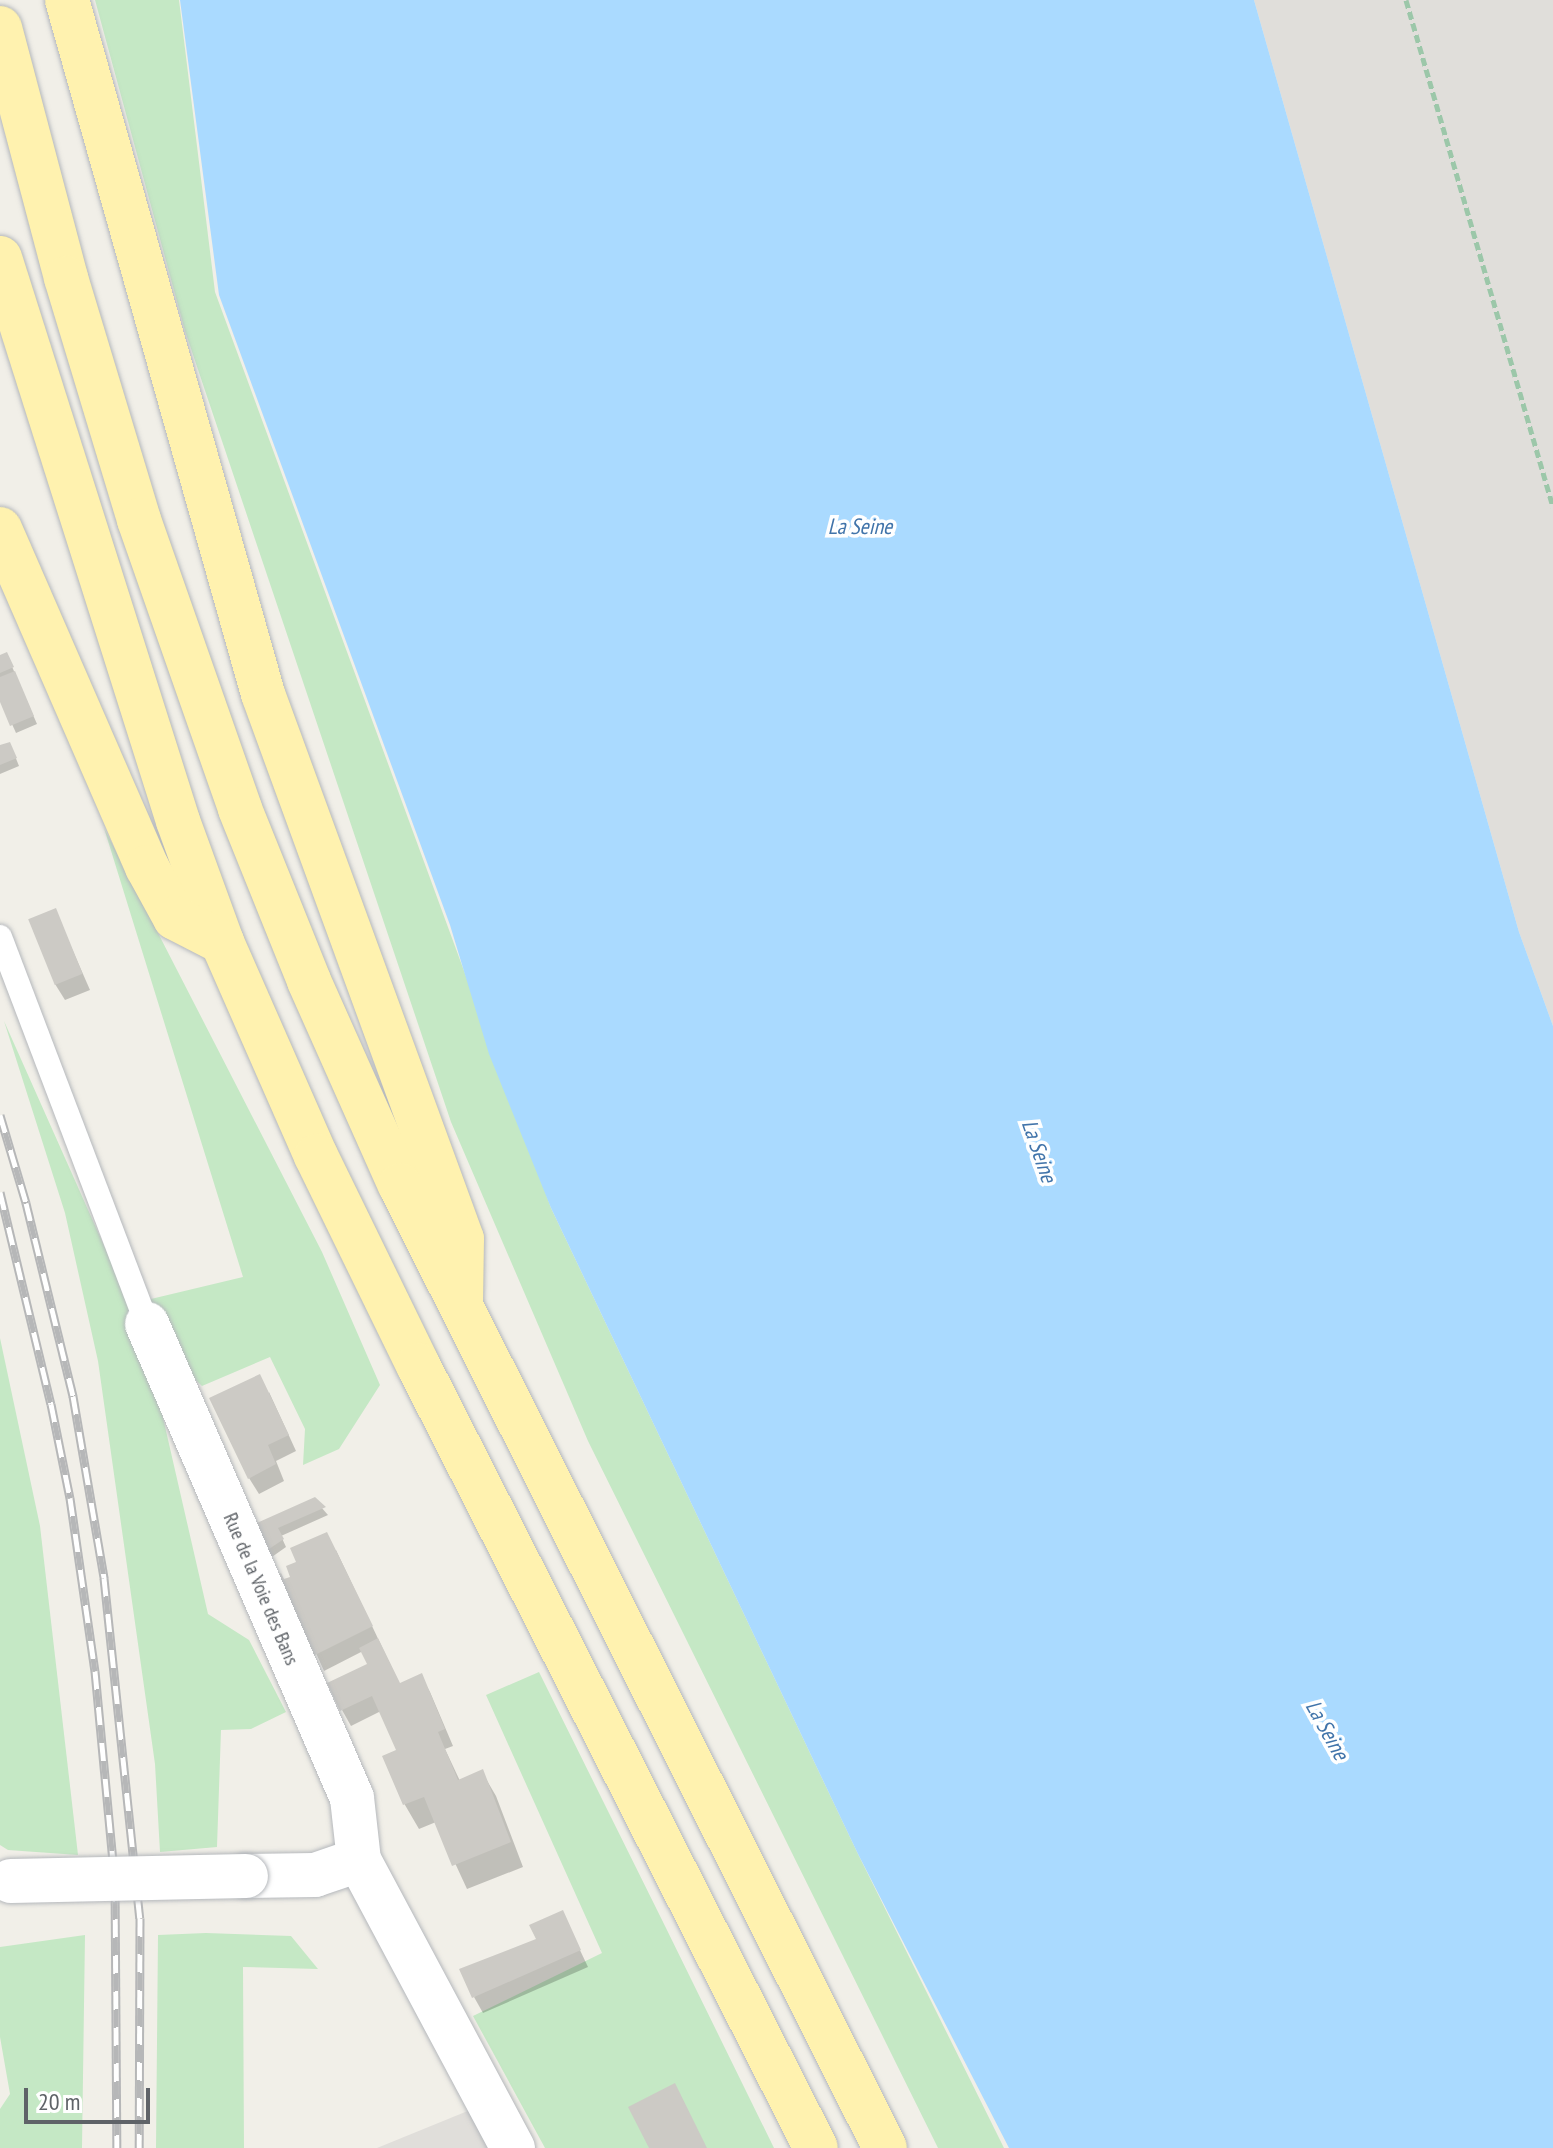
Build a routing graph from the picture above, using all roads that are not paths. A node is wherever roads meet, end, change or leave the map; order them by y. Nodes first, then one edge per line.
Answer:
1 (67, 0) edge
2 (0, 28) edge
3 (0, 258) edge
4 (0, 529) edge
5 (0, 937) edge
6 (222, 942) junction
7 (460, 1307) junction
8 (147, 1324) joint
9 (359, 1860) junction
10 (6, 1881) edge
11 (513, 2148) edge
12 (816, 2148) edge
13 (885, 2148) edge

1 - 7 main road
2 - 7 main road
3 - 6 main road
4 - 6 main road
5 - 8 lane
6 - 12 main road
7 - 13 main road
8 - 9 street, Rue de la Voie des Bans
9 - 10 street, bridge
9 - 11 street, Rue de la Voie des Bans

